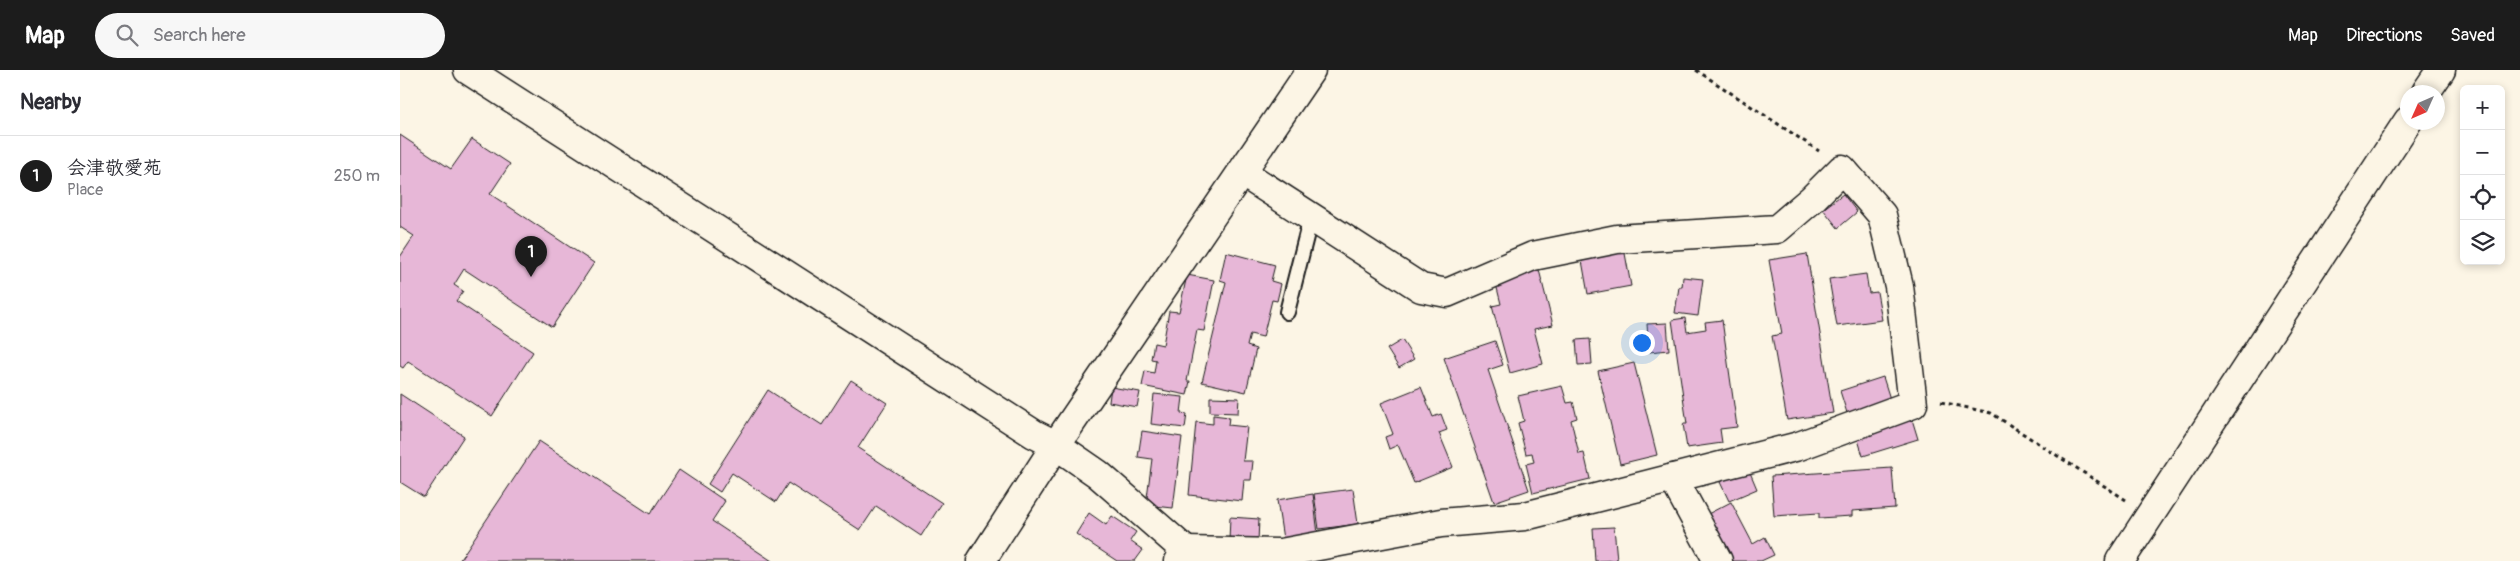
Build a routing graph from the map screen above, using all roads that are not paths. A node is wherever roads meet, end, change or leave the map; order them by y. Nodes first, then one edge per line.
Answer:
1 (468, 70) edge
2 (1311, 70) edge
3 (2440, 70) edge
4 (2430, 85) edge
5 (2401, 130) edge
6 (1243, 173) junction
7 (1311, 217) junction
8 (1287, 312) dead end
9 (1056, 446) junction
10 (1673, 478) junction
11 (1182, 556) edge
12 (981, 561) edge
13 (1718, 561) edge
14 (2120, 561) edge

1 - 9 street
2 - 6 street
3 - 4 street
5 - 14 street
6 - 7 street
6 - 9 street
7 - 8 lane
7 - 10 street
9 - 11 street
9 - 12 street
10 - 11 street
10 - 13 street

